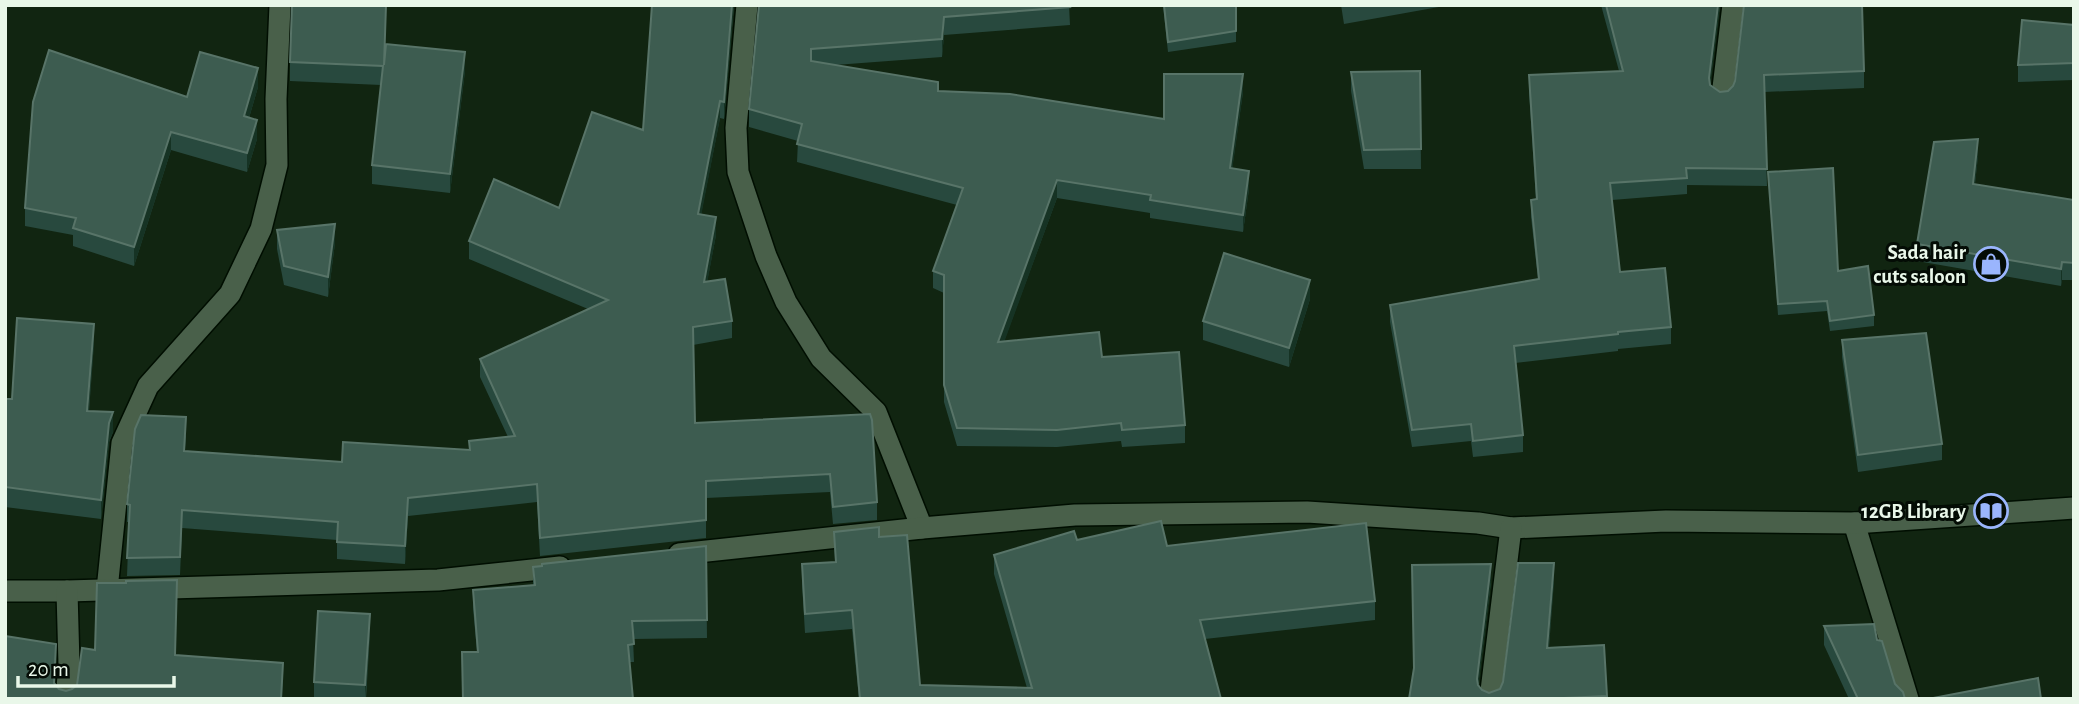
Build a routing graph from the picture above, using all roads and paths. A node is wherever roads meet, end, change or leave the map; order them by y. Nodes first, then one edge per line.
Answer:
1 (280, 5) edge
2 (747, 5) edge
3 (1733, 5) edge
4 (1722, 96) edge
5 (2074, 508) edge
6 (1854, 523) junction
7 (922, 528) junction
8 (1511, 528) junction
9 (659, 556) edge
10 (576, 565) edge
11 (107, 590) junction
12 (5, 591) edge
13 (67, 591) junction
14 (66, 699) edge
15 (1490, 699) edge
16 (1908, 699) edge

1 - 11 street
2 - 7 street
3 - 4 street
5 - 6 street
6 - 8 street
6 - 16 street
7 - 8 street
7 - 9 street
8 - 15 street
10 - 11 street
11 - 13 street
12 - 13 street
13 - 14 street

